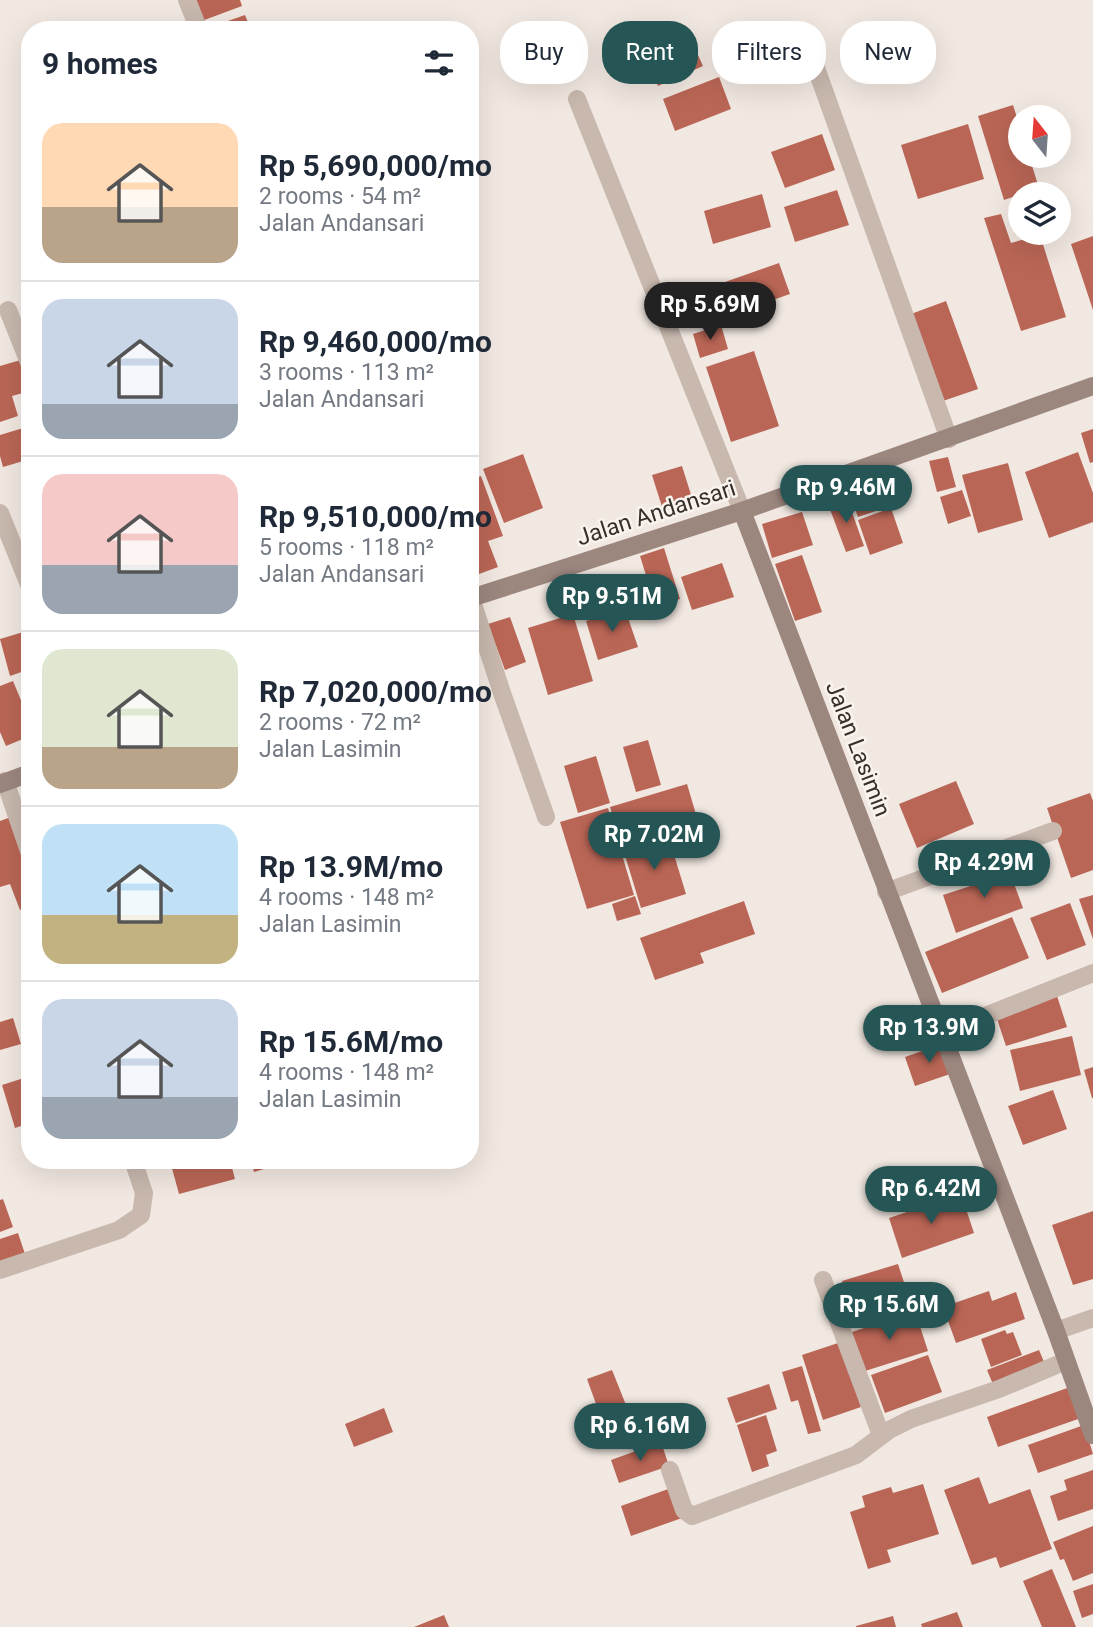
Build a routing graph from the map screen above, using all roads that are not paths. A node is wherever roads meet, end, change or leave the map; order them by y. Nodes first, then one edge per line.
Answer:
1 (187, 0) edge
2 (195, 21) edge
3 (822, 84) edge
4 (577, 99) dead end
5 (8, 310) dead end
6 (21, 342) edge
7 (1093, 386) edge
8 (948, 439) junction
9 (741, 511) junction
10 (0, 513) edge
11 (21, 565) edge
12 (479, 595) edge
13 (479, 623) edge
14 (21, 776) edge
15 (3, 783) edge
16 (546, 817) dead end
17 (21, 830) edge
18 (1053, 831) dead end
19 (886, 892) junction
20 (1093, 973) edge
21 (940, 1034) junction
22 (136, 1169) edge
23 (0, 1270) edge
24 (823, 1280) dead end
25 (1093, 1318) edge
26 (1056, 1331) junction
27 (1066, 1361) junction
28 (881, 1435) junction
29 (1093, 1435) edge
30 (670, 1470) dead end

1 - 2 street
3 - 8 street
4 - 9 street
5 - 6 street
7 - 8 street, Jalan Andansari
8 - 9 street, Jalan Andansari
9 - 12 street, Jalan Andansari
9 - 19 street, Jalan Lasimin
10 - 11 street
13 - 16 street
14 - 15 street
15 - 17 street
18 - 19 street
19 - 21 street, Jalan Lasimin
20 - 21 street
21 - 26 street, Jalan Lasimin
22 - 23 street
24 - 28 street
25 - 26 street
26 - 27 street, Jalan Lasimin
27 - 28 street
27 - 29 street, Jalan Lasimin
28 - 30 street

